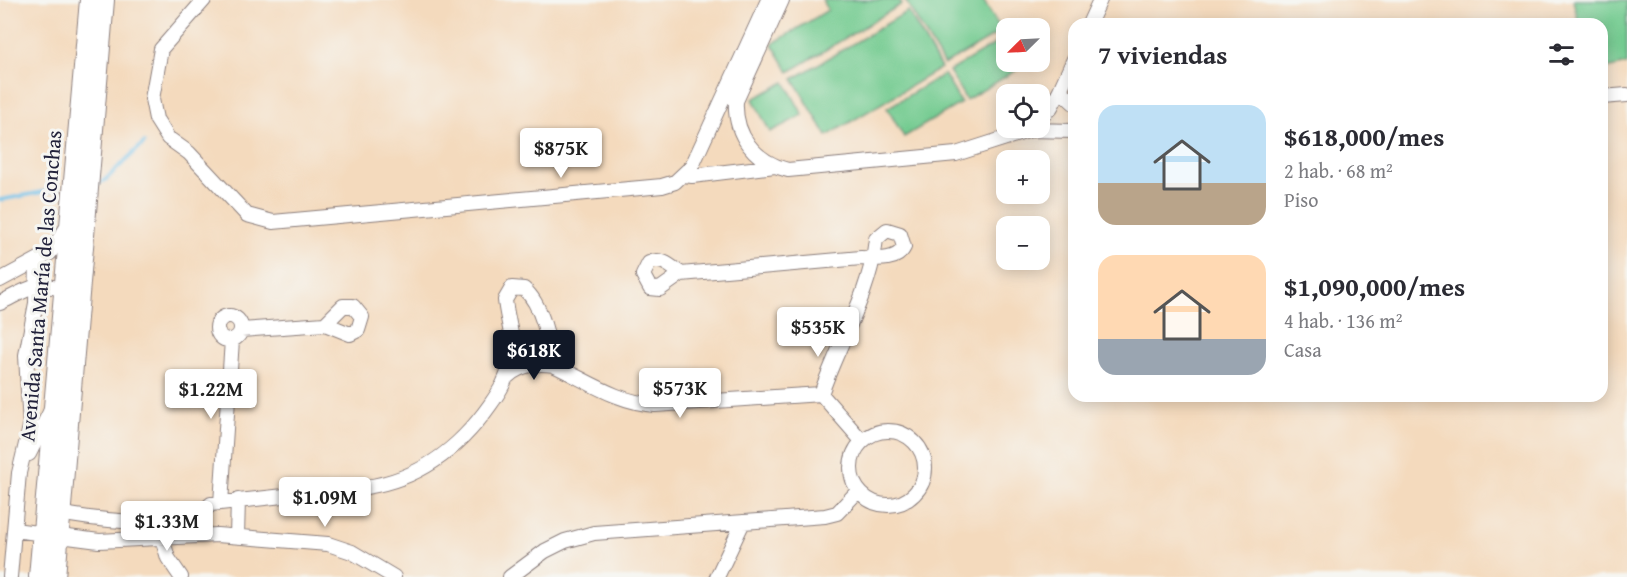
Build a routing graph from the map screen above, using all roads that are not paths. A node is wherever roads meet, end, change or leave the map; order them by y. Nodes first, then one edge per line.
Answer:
1 (90, 0) edge
2 (104, 0) edge
3 (204, 0) edge
4 (768, 0) edge
5 (782, 0) edge
6 (1100, 0) edge
7 (1092, 18) edge
8 (1068, 72) edge
9 (1060, 90) junction
10 (1627, 95) edge
11 (1068, 97) edge
12 (1608, 97) edge
13 (1050, 108) edge
14 (1050, 130) edge
15 (1068, 131) edge
16 (1001, 138) edge
17 (775, 166) junction
18 (684, 175) junction
19 (70, 220) junction
20 (37, 261) junction
21 (681, 274) dead end
22 (0, 280) edge
23 (34, 286) junction
24 (64, 290) junction
25 (0, 303) edge
26 (325, 324) dead end
27 (553, 365) junction
28 (508, 376) junction
29 (821, 394) junction
30 (55, 402) junction
31 (862, 441) junction
32 (19, 473) junction
33 (858, 491) junction
34 (238, 500) junction
35 (221, 502) junction
36 (53, 512) junction
37 (195, 516) junction
38 (158, 520) junction
39 (743, 522) junction
40 (14, 530) junction
41 (197, 535) junction
42 (51, 536) junction
43 (160, 536) junction
44 (237, 536) junction
45 (10, 577) edge
46 (39, 577) edge
47 (55, 577) edge
48 (181, 577) edge
49 (394, 577) edge
50 (510, 577) edge
51 (717, 577) edge

1 - 19 main road, Avenida Santa María de las Conchas
2 - 36 main road, Avenida Santa María de las Conchas
3 - 18 street
4 - 18 street
5 - 17 street
6 - 7 street
8 - 9 street
9 - 11 street
9 - 13 street
10 - 12 street
14 - 15 street
16 - 17 street
17 - 18 street
19 - 20 street
19 - 24 main road, Avenida Santa María de las Conchas
20 - 22 street
20 - 23 street
21 - 29 street
23 - 24 street
23 - 25 street
23 - 32 street
24 - 30 main road, Avenida Santa María de las Conchas
26 - 35 street
27 - 28 street
27 - 28 street
27 - 29 street
28 - 34 street
29 - 31 street
30 - 32 street
30 - 36 main road, Avenida Santa María de las Conchas
31 - 33 street
31 - 33 street
32 - 40 street
33 - 39 street
34 - 35 street
34 - 44 street
35 - 37 street
36 - 38 street
36 - 42 main road, Avenida Santa María de las Conchas
37 - 38 street
37 - 41 street
38 - 43 street
39 - 50 street
39 - 51 street
40 - 42 street
40 - 45 street
41 - 43 street
41 - 44 street
42 - 43 street
42 - 46 main road, Avenida Santa María de las Conchas
42 - 47 main road, Avenida Santa María de las Conchas
43 - 48 street
44 - 49 street

